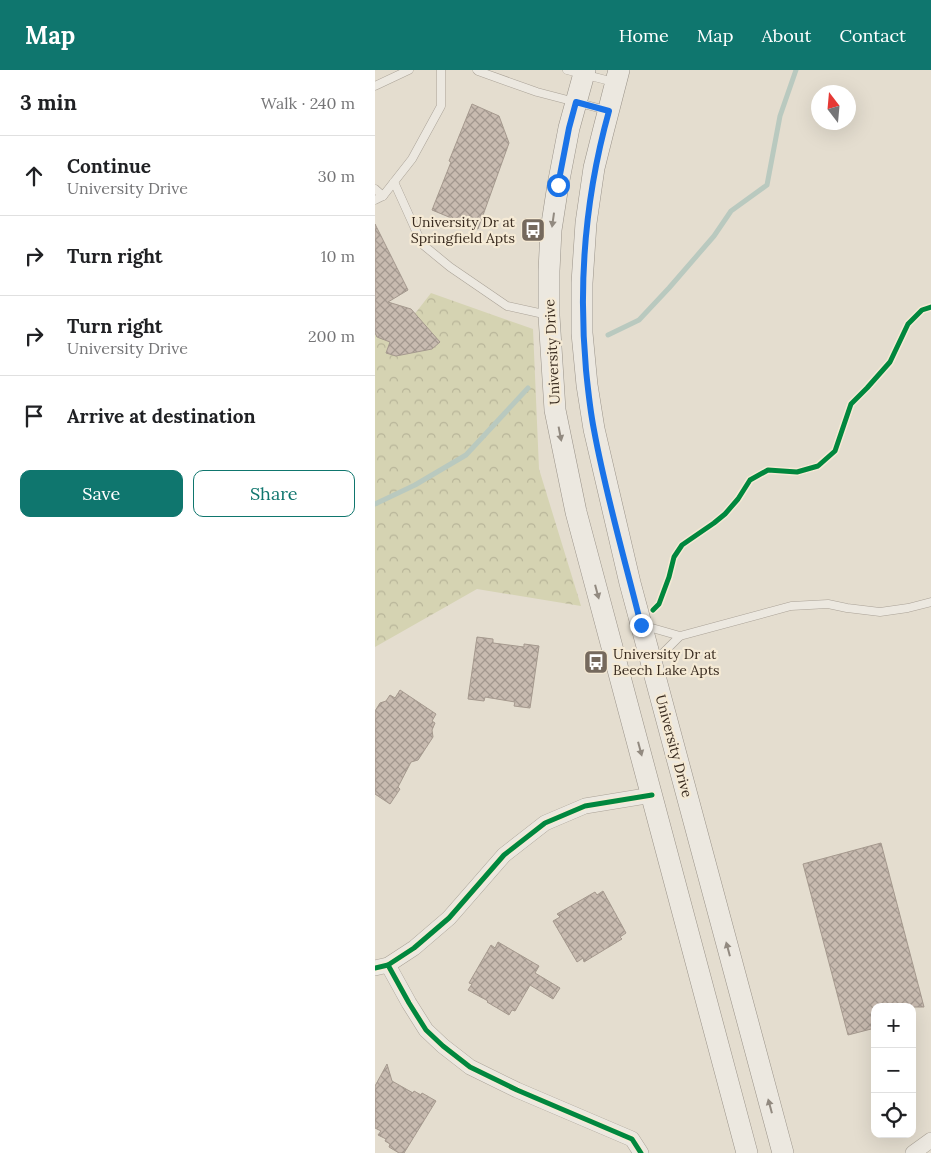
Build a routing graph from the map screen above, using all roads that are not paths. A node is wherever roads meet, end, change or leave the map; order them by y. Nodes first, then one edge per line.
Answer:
1 (409, 70) edge
2 (441, 70) edge
3 (477, 70) edge
4 (578, 72) edge
5 (618, 76) edge
6 (375, 86) edge
7 (576, 102) junction
8 (609, 111) junction
9 (394, 182) junction
10 (375, 189) edge
11 (383, 196) junction
12 (375, 200) edge
13 (549, 316) junction
14 (931, 602) edge
15 (641, 625) junction
16 (680, 636) junction
17 (652, 664) junction
18 (652, 795) junction
19 (382, 966) edge
20 (931, 1140) edge
21 (641, 1153) edge
22 (747, 1153) edge
23 (783, 1153) edge
24 (913, 1153) edge

1 - 6 lane
2 - 9 lane
3 - 7 lane
4 - 5 lane
4 - 7 main road, University Drive
5 - 8 main road, University Drive
7 - 8 lane
7 -> 13 main road, University Drive
8 - 15 main road, University Drive
9 - 11 lane
9 - 13 lane
10 - 11 lane
11 - 12 lane
13 -> 18 main road, University Drive
14 - 16 lane
15 - 16 lane
15 - 17 main road, University Drive
16 - 17 lane
23 -> 17 main road, University Drive
18 - 19 street
18 - 22 main road, University Drive
19 - 21 street
20 - 24 street

